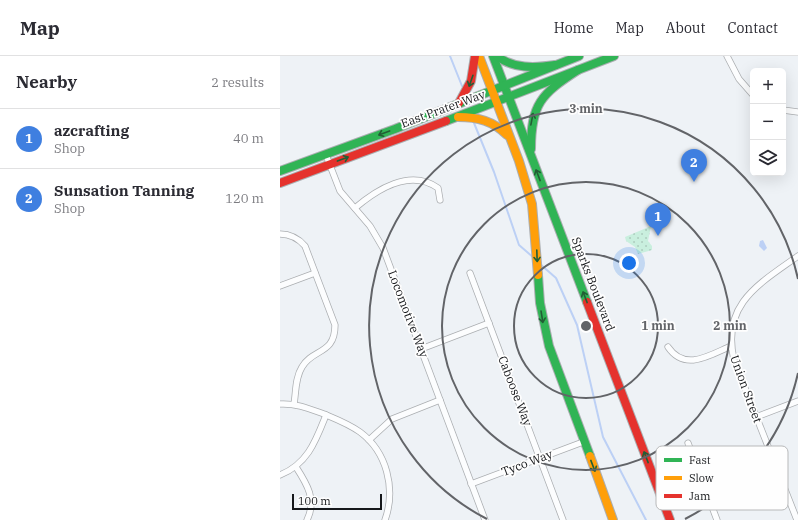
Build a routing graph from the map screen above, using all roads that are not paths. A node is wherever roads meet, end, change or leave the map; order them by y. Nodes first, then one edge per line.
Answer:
1 (475, 56) edge
2 (479, 56) edge
3 (493, 56) edge
4 (497, 56) edge
5 (579, 56) edge
6 (614, 56) edge
7 (727, 56) edge
8 (555, 65) junction
9 (578, 70) junction
10 (504, 85) junction
11 (492, 90) junction
12 (750, 91) edge
13 (509, 97) junction
14 (497, 102) junction
15 (459, 103) junction
16 (786, 110) edge
17 (798, 112) edge
18 (458, 117) junction
19 (511, 139) junction
20 (326, 155) junction
21 (532, 158) junction
22 (329, 164) junction
23 (280, 171) edge
24 (280, 183) edge
25 (440, 200) dead end
26 (355, 208) junction
27 (280, 234) edge
28 (798, 256) edge
29 (316, 273) junction
30 (470, 273) dead end
31 (280, 286) edge
32 (489, 323) junction
33 (731, 346) junction
34 (668, 347) dead end
35 (421, 349) junction
36 (440, 400) junction
37 (798, 401) edge
38 (280, 404) edge
39 (294, 404) junction
40 (326, 415) junction
41 (756, 417) junction
42 (369, 440) junction
43 (584, 442) junction
44 (688, 443) dead end
45 (689, 446) edge
46 (767, 446) edge
47 (540, 458) junction
48 (296, 467) junction
49 (280, 475) edge
50 (656, 483) edge
51 (471, 484) junction
52 (788, 499) edge
53 (666, 510) edge
54 (713, 510) edge
55 (307, 520) edge
56 (385, 520) edge
57 (485, 520) edge
58 (563, 520) edge
59 (613, 520) edge
60 (670, 520) edge
61 (717, 520) edge
62 (796, 520) edge

1 -> 15 main road
2 - 11 main road
3 - 10 main road, Sparks Boulevard
4 - 8 main road
5 - 8 main road, East Prater Way
6 - 9 main road, East Prater Way
7 - 12 street
8 - 10 main road, East Prater Way
9 - 13 main road, East Prater Way
21 -> 9 main road
10 - 11 main road, East Prater Way
10 - 13 main road, Sparks Boulevard
11 - 14 main road
11 - 15 main road, East Prater Way
13 - 14 main road, East Prater Way
13 - 21 main road, Sparks Boulevard
14 - 18 main road, East Prater Way
14 - 19 main road
15 -> 20 main road, East Prater Way
16 - 17 street
18 - 19 main road
22 -> 18 main road, East Prater Way
19 -> 43 main road
20 - 22 street, Locomotive Way
20 - 23 main road, East Prater Way
50 -> 21 main road, Sparks Boulevard
22 - 24 main road, East Prater Way
22 - 26 street, Locomotive Way
25 - 26 street
26 - 35 street, Locomotive Way
27 - 29 street
28 - 33 street, Union Street
29 - 31 street
29 - 39 street
30 - 32 street, Caboose Way
32 - 35 street
32 - 47 street, Caboose Way
33 - 34 street
33 - 41 street, Union Street
35 - 36 street, Locomotive Way
36 - 42 street
36 - 51 street, Locomotive Way
37 - 41 street
38 - 39 street
39 - 40 street
40 - 42 street
40 - 48 street
41 - 46 street, Union Street
42 - 56 street
43 - 47 street, Tyco Way
43 -> 59 main road
44 - 45 street
47 - 51 street, Tyco Way
47 - 58 street, Caboose Way
48 - 49 street
48 - 55 street
51 - 57 street, Locomotive Way
52 - 62 street, Union Street
60 -> 53 main road, Sparks Boulevard
54 - 61 street

